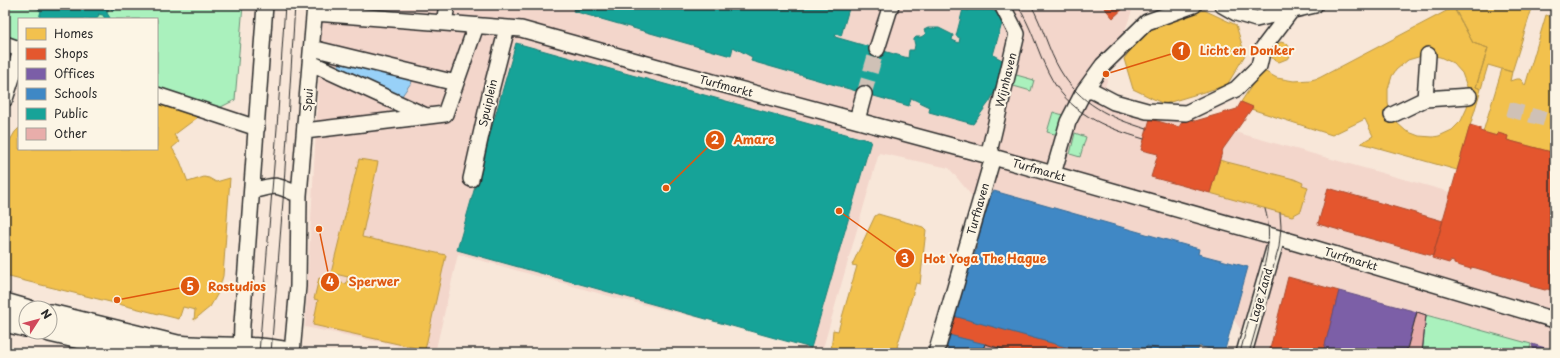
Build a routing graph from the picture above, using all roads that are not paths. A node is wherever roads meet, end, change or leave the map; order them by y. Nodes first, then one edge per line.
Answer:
1 (265, 5) edge
2 (447, 5) edge
3 (891, 5) edge
4 (1002, 5) edge
5 (1194, 5) edge
6 (1222, 5) edge
7 (1315, 5) edge
8 (315, 9) edge
9 (1291, 11) junction
10 (444, 23) junction
11 (476, 26) junction
12 (514, 29) junction
13 (5, 44) edge
14 (312, 48) junction
15 (18, 49) edge
16 (877, 49) tunnel mouth
17 (1428, 55) dead end
18 (18, 61) edge
19 (311, 64) junction
20 (456, 83) junction
21 (1084, 91) junction
22 (864, 94) tunnel mouth
23 (158, 95) edge
24 (1469, 96) dead end
25 (5, 99) edge
26 (1424, 99) junction
27 (1392, 115) dead end
28 (427, 116) junction
29 (857, 120) junction
30 (257, 128) junction
31 (305, 131) junction
32 (993, 157) junction
33 (1054, 174) junction
34 (471, 179) dead end
35 (252, 191) junction
36 (299, 194) junction
37 (1277, 238) junction
38 (5, 304) edge
39 (18, 308) edge
40 (58, 317) edge
41 (1555, 320) edge
42 (5, 321) edge
43 (18, 324) edge
44 (58, 334) edge
45 (89, 347) edge
46 (241, 351) edge
47 (144, 353) edge
48 (288, 353) edge
49 (292, 353) edge
50 (936, 353) edge
51 (1244, 353) edge

1 - 30 street
2 - 10 street
3 - 16 street
4 - 32 street, Wijnhaven
5 - 21 street
6 - 9 street
7 - 9 street
8 - 10 street
8 - 14 street, Spui
9 - 21 street
10 - 11 street
11 - 12 street
11 - 20 street
12 - 29 street, Turfmarkt
12 - 34 street, Spuiplein
13 - 15 street
14 - 19 street, Spui
14 - 20 street
17 - 26 street
18 - 25 street
19 - 28 street
19 - 31 street, Spui
20 - 28 street
21 - 33 street
22 - 29 street
23 - 30 street
24 - 26 street
26 - 27 street
28 - 31 street
29 - 32 street, Turfmarkt
30 - 35 street
31 - 36 street, Spui
32 - 33 street, Turfmarkt
32 - 50 street, Turfhaven
33 - 37 street, Turfmarkt
35 - 36 street
35 - 46 street
36 - 49 street, Spui
37 - 41 street, Turfmarkt
37 - 51 street, Lage Zand
38 - 39 street
40 - 46 street
42 - 43 street
44 - 45 street
45 - 47 street
46 - 48 street

